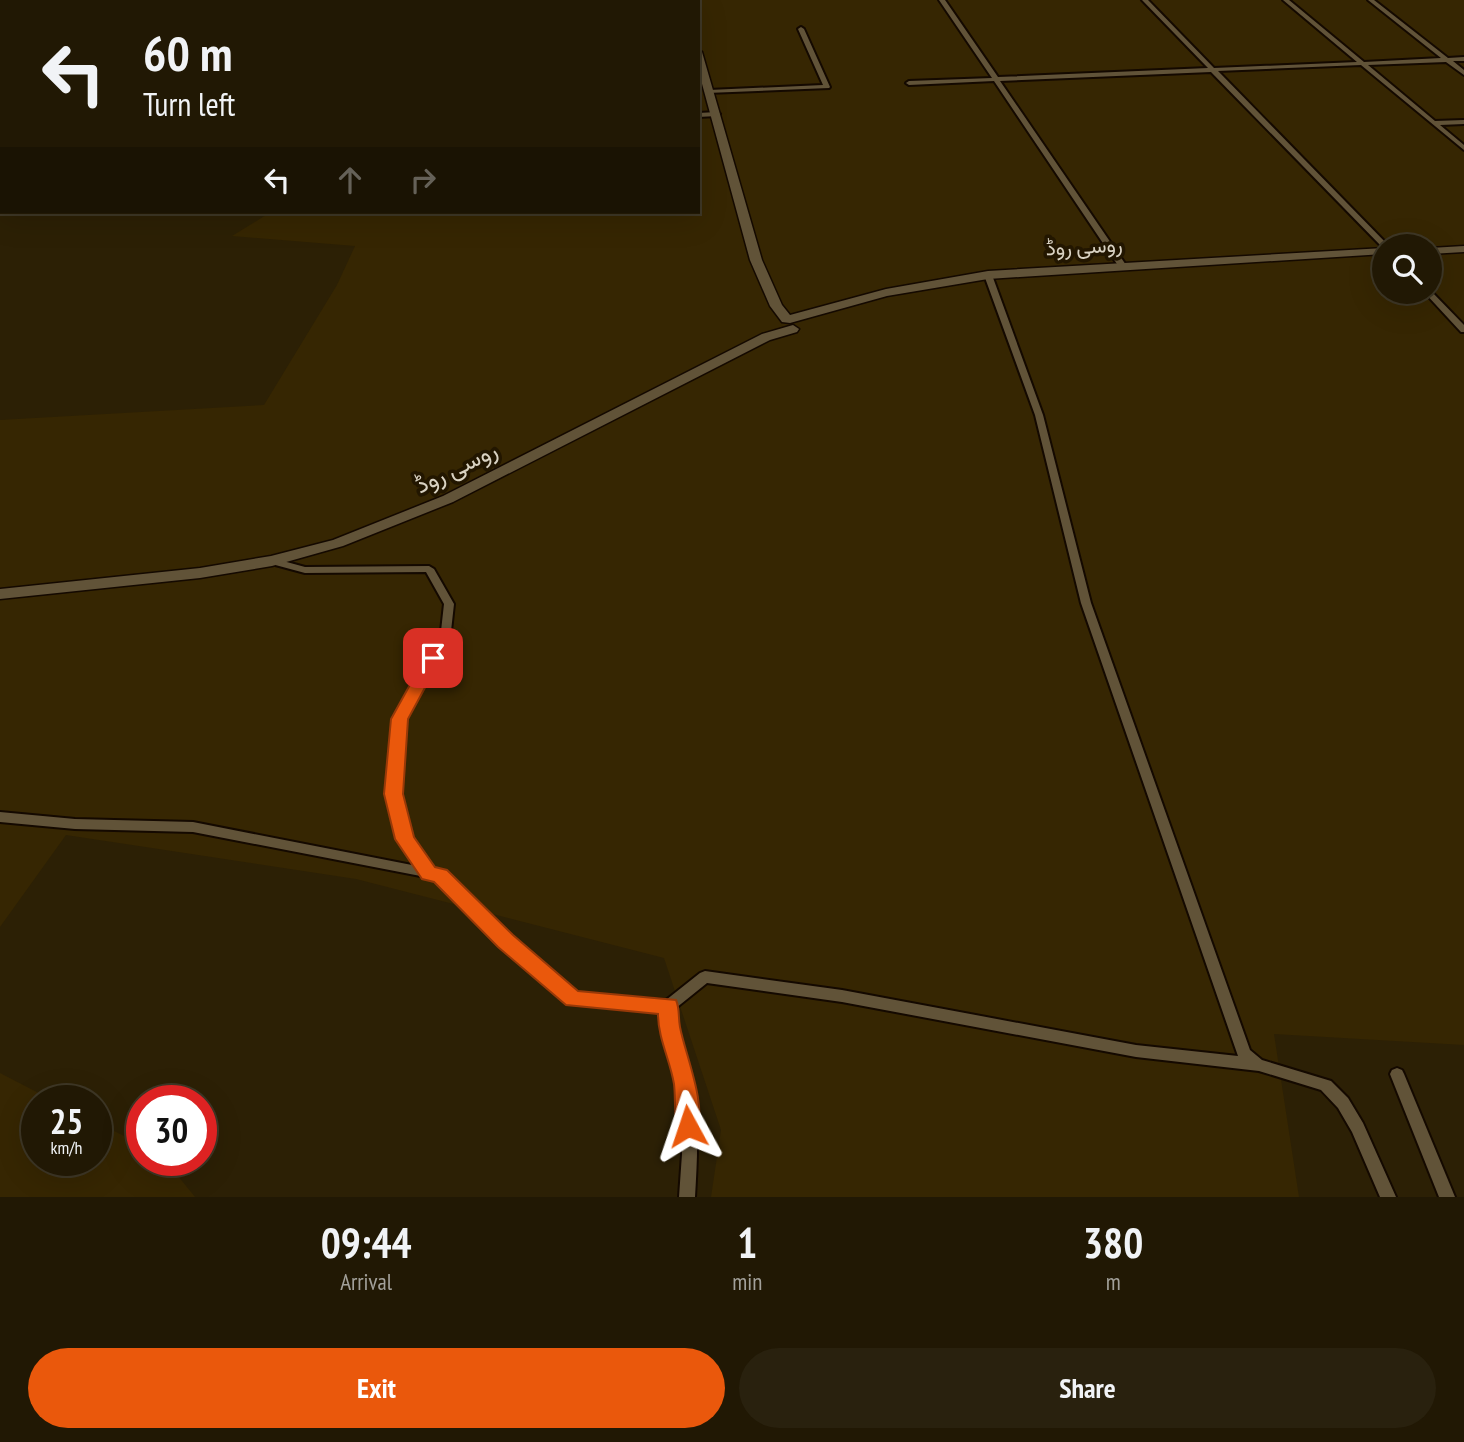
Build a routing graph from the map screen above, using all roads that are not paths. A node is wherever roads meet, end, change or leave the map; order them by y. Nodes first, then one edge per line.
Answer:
1 (942, 0) edge
2 (1145, 0) edge
3 (1286, 0) edge
4 (1371, 0) edge
5 (801, 29) dead end
6 (700, 59) edge
7 (1447, 59) junction
8 (1464, 59) edge
9 (1360, 62) junction
10 (1213, 69) junction
11 (1464, 73) edge
12 (995, 79) junction
13 (909, 83) dead end
14 (709, 92) junction
15 (717, 114) junction
16 (700, 115) edge
17 (1464, 122) edge
18 (1434, 124) junction
19 (1464, 148) edge
20 (1372, 235) edge
21 (1464, 249) edge
22 (1372, 250) edge
23 (1442, 250) edge
24 (1372, 258) edge
25 (1122, 265) junction
26 (990, 278) junction
27 (1439, 304) edge
28 (787, 324) junction
29 (1464, 330) edge
30 (272, 561) junction
31 (118, 580) junction
32 (0, 594) edge
33 (0, 817) edge
34 (429, 873) junction
35 (668, 1006) junction
36 (1259, 1065) junction
37 (1397, 1074) dead end
38 (687, 1197) edge
39 (1388, 1197) edge
40 (1447, 1197) edge

1 - 12 street
2 - 10 street
3 - 9 street
4 - 7 street
5 - 14 street
6 - 14 main road
7 - 8 street
7 - 9 street
7 - 11 street
9 - 10 street
9 - 18 street
10 - 12 street
10 - 20 street
12 - 13 street
12 - 25 street
14 - 15 main road
15 - 16 street
15 - 28 main road
17 - 18 street
18 - 19 street
21 - 23 main road
22 - 25 main road, روسی روڈ
24 - 26 main road, روسی روڈ
25 - 26 main road, روسی روڈ
26 - 28 main road, روسی روڈ
26 - 36 street
27 - 29 street
28 - 30 main road, روسی روڈ
28 - 31 main road, روسی روڈ
30 - 31 main road, روسی روڈ
30 - 34 street
31 - 32 main road, روسی روڈ
33 - 34 street
34 - 35 street
35 - 36 street
35 - 38 street
36 - 39 street
37 - 40 street

